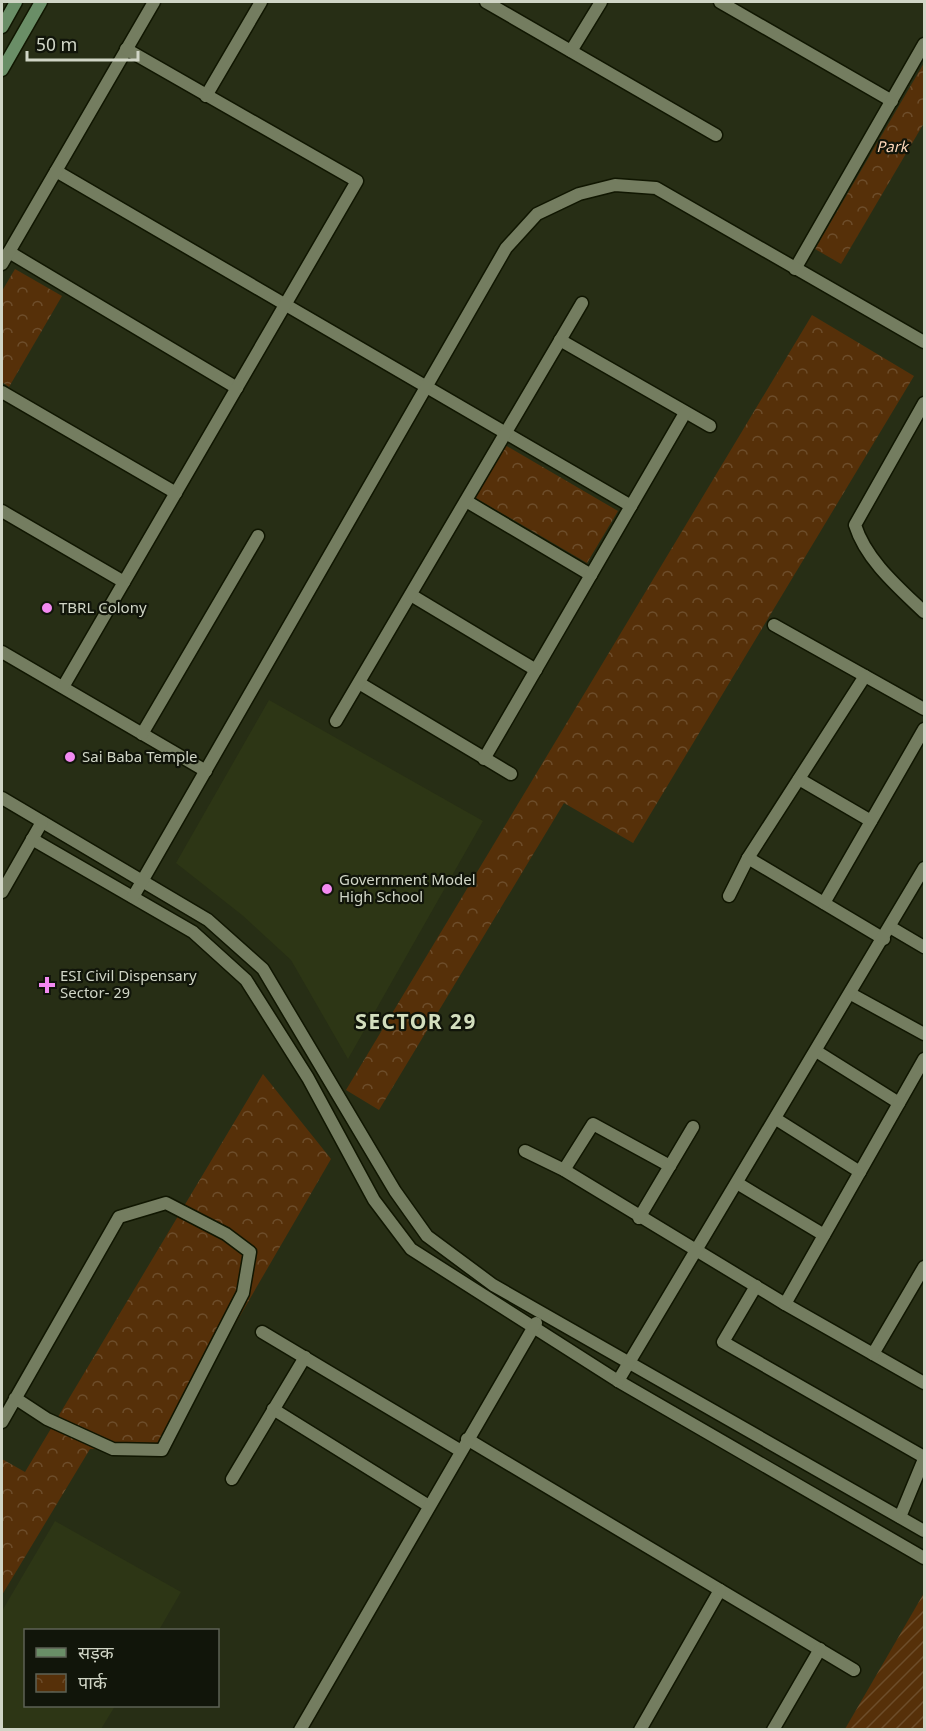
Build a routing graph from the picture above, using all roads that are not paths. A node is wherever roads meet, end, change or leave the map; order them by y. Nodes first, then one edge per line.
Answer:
1 (16, 2) edge
2 (41, 2) edge
3 (153, 2) edge
4 (261, 2) edge
5 (486, 2) edge
6 (601, 2) edge
7 (720, 2) edge
8 (739, 6) edge
9 (2, 27) edge
10 (924, 44) edge
11 (126, 49) junction
12 (571, 51) junction
13 (2, 70) edge
14 (207, 96) junction
15 (892, 100) junction
16 (716, 135) dead end
17 (56, 171) junction
18 (9, 252) junction
19 (2, 264) edge
20 (795, 268) junction
21 (582, 303) dead end
22 (286, 305) junction
23 (561, 340) junction
24 (924, 342) edge
25 (237, 388) junction
26 (426, 388) junction
27 (2, 392) edge
28 (924, 403) edge
29 (685, 413) junction
30 (710, 426) dead end
31 (505, 434) junction
32 (176, 493) junction
33 (466, 501) junction
34 (631, 506) junction
35 (2, 511) edge
36 (258, 536) dead end
37 (591, 575) junction
38 (124, 582) junction
39 (411, 595) junction
40 (924, 612) edge
41 (774, 625) dead end
42 (2, 652) edge
43 (536, 670) junction
44 (866, 676) junction
45 (359, 683) junction
46 (63, 687) junction
47 (924, 709) edge
48 (336, 721) dead end
49 (924, 729) edge
50 (142, 734) junction
51 (484, 759) junction
52 (206, 771) junction
53 (511, 774) dead end
54 (799, 779) junction
55 (2, 798) edge
56 (872, 821) junction
57 (42, 822) junction
58 (32, 839) junction
59 (748, 858) junction
60 (924, 868) edge
61 (142, 881) junction
62 (2, 892) edge
63 (729, 896) dead end
64 (133, 897) junction
65 (824, 903) junction
66 (891, 927) junction
67 (884, 939) junction
68 (924, 947) edge
69 (851, 994) junction
70 (924, 1034) edge
71 (816, 1051) junction
72 (924, 1059) edge
73 (899, 1103) junction
74 (776, 1119) junction
75 (693, 1127) dead end
76 (525, 1151) dead end
77 (670, 1166) junction
78 (564, 1170) junction
79 (860, 1172) junction
80 (737, 1183) junction
81 (639, 1218) junction
82 (824, 1235) junction
83 (696, 1251) junction
84 (924, 1267) edge
85 (756, 1286) junction
86 (785, 1304) junction
87 (541, 1312) junction
88 (533, 1329) junction
89 (262, 1332) dead end
90 (873, 1354) junction
91 (304, 1357) junction
92 (629, 1362) junction
93 (618, 1381) junction
94 (924, 1383) edge
95 (15, 1398) junction
96 (273, 1410) junction
97 (2, 1422) edge
98 (467, 1439) junction
99 (461, 1451) junction
100 (924, 1458) edge
101 (232, 1479) dead end
102 (429, 1506) junction
103 (900, 1517) junction
104 (924, 1531) edge
105 (924, 1558) edge
106 (720, 1590) junction
107 (820, 1649) junction
108 (854, 1670) dead end
109 (300, 1730) edge
110 (640, 1730) edge
111 (773, 1730) edge

1 - 9 main road
2 - 13 main road
3 - 11 street
4 - 14 street
5 - 12 street
6 - 12 street
7 - 8 street
8 - 15 street
10 - 15 street
11 - 14 street
11 - 17 street
12 - 16 street
14 - 22 street
15 - 20 street
17 - 18 street
17 - 22 street
18 - 19 street
18 - 25 street
20 - 24 street
20 - 26 street
21 - 23 street
22 - 25 street
22 - 26 street
23 - 29 street
23 - 31 street
25 - 32 street
26 - 31 street
26 - 52 street
27 - 32 street
28 - 40 street
29 - 30 street
29 - 34 street
31 - 33 street
31 - 34 street
32 - 38 street
33 - 37 street
33 - 39 street
34 - 37 street
35 - 38 street
36 - 50 street
37 - 43 street
38 - 46 street
39 - 43 street
39 - 45 street
41 - 44 street
42 - 46 street
43 - 51 street
44 - 47 street
44 - 54 street
45 - 48 street
45 - 51 street
46 - 50 street
49 - 56 street
50 - 52 street
51 - 53 street
52 - 61 street
54 - 56 street
54 - 59 street
55 - 57 street
56 - 65 street
57 - 58 street
57 - 61 street
58 - 62 street
58 - 64 street
59 - 63 street
59 - 65 street
60 - 66 street
61 - 64 street
61 - 87 street
64 - 88 street
65 - 67 street
66 - 67 street
66 - 68 street
67 - 69 street
69 - 70 street
69 - 71 street
71 - 73 street
71 - 74 street
72 - 73 street
73 - 79 street
74 - 79 street
74 - 80 street
75 - 77 street
76 - 78 street
77 - 78 street
77 - 81 street
78 - 81 street
79 - 82 street
80 - 82 street
80 - 83 street
81 - 83 street
82 - 86 street
83 - 85 street
83 - 92 street
84 - 90 street
85 - 86 street
85 - 100 street
86 - 90 street
87 - 88 street
87 - 92 street
88 - 93 street
88 - 98 street
89 - 91 street
90 - 94 street
91 - 96 street
91 - 99 street
92 - 93 street
92 - 103 street
93 - 105 street
95 - 95 street
95 - 97 street
96 - 101 street
96 - 102 street
98 - 99 street
98 - 106 street
99 - 102 street
100 - 103 street
102 - 109 street
103 - 104 street
106 - 107 street
106 - 110 street
107 - 108 street
107 - 111 street

